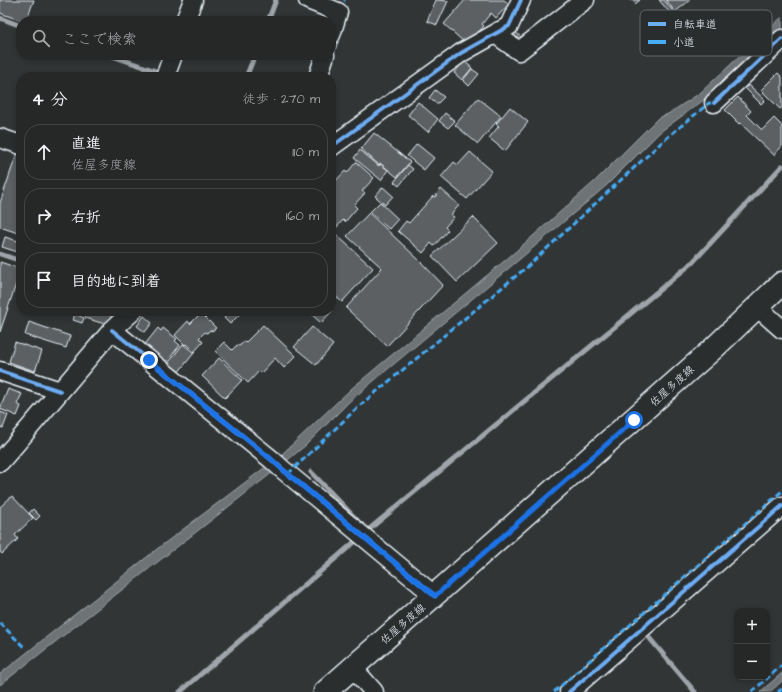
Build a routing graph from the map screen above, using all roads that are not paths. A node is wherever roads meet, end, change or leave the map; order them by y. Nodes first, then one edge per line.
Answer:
1 (193, 0) edge
2 (308, 0) edge
3 (520, 0) edge
4 (585, 0) edge
5 (329, 5) edge
6 (187, 16) edge
7 (336, 19) edge
8 (500, 31) junction
9 (782, 39) edge
10 (772, 48) edge
11 (764, 56) edge
12 (171, 60) edge
13 (323, 60) edge
14 (167, 72) edge
15 (320, 72) edge
16 (714, 103) dead end
17 (0, 138) edge
18 (16, 143) edge
19 (336, 143) edge
20 (782, 283) edge
21 (757, 307) junction
22 (127, 316) edge
23 (782, 329) edge
24 (112, 330) junction
25 (0, 371) edge
26 (60, 391) junction
27 (0, 462) edge
28 (782, 506) edge
29 (435, 596) junction
30 (353, 668) junction
31 (326, 692) edge
32 (374, 692) edge
33 (569, 692) edge

1 - 6 street
2 - 5 street
3 - 8 street
4 - 8 street
5 - 7 street
8 - 19 street
9 - 10 street
11 - 16 street
12 - 14 street
13 - 15 street
17 - 18 street
20 - 21 main road, 佐屋多度線
21 - 23 street
21 - 29 main road, 佐屋多度線
22 - 24 street
24 - 26 street
24 - 29 street
25 - 26 street
26 - 27 street
28 - 33 street
29 - 30 main road, 佐屋多度線
30 - 31 main road, 佐屋多度線
30 - 32 street

